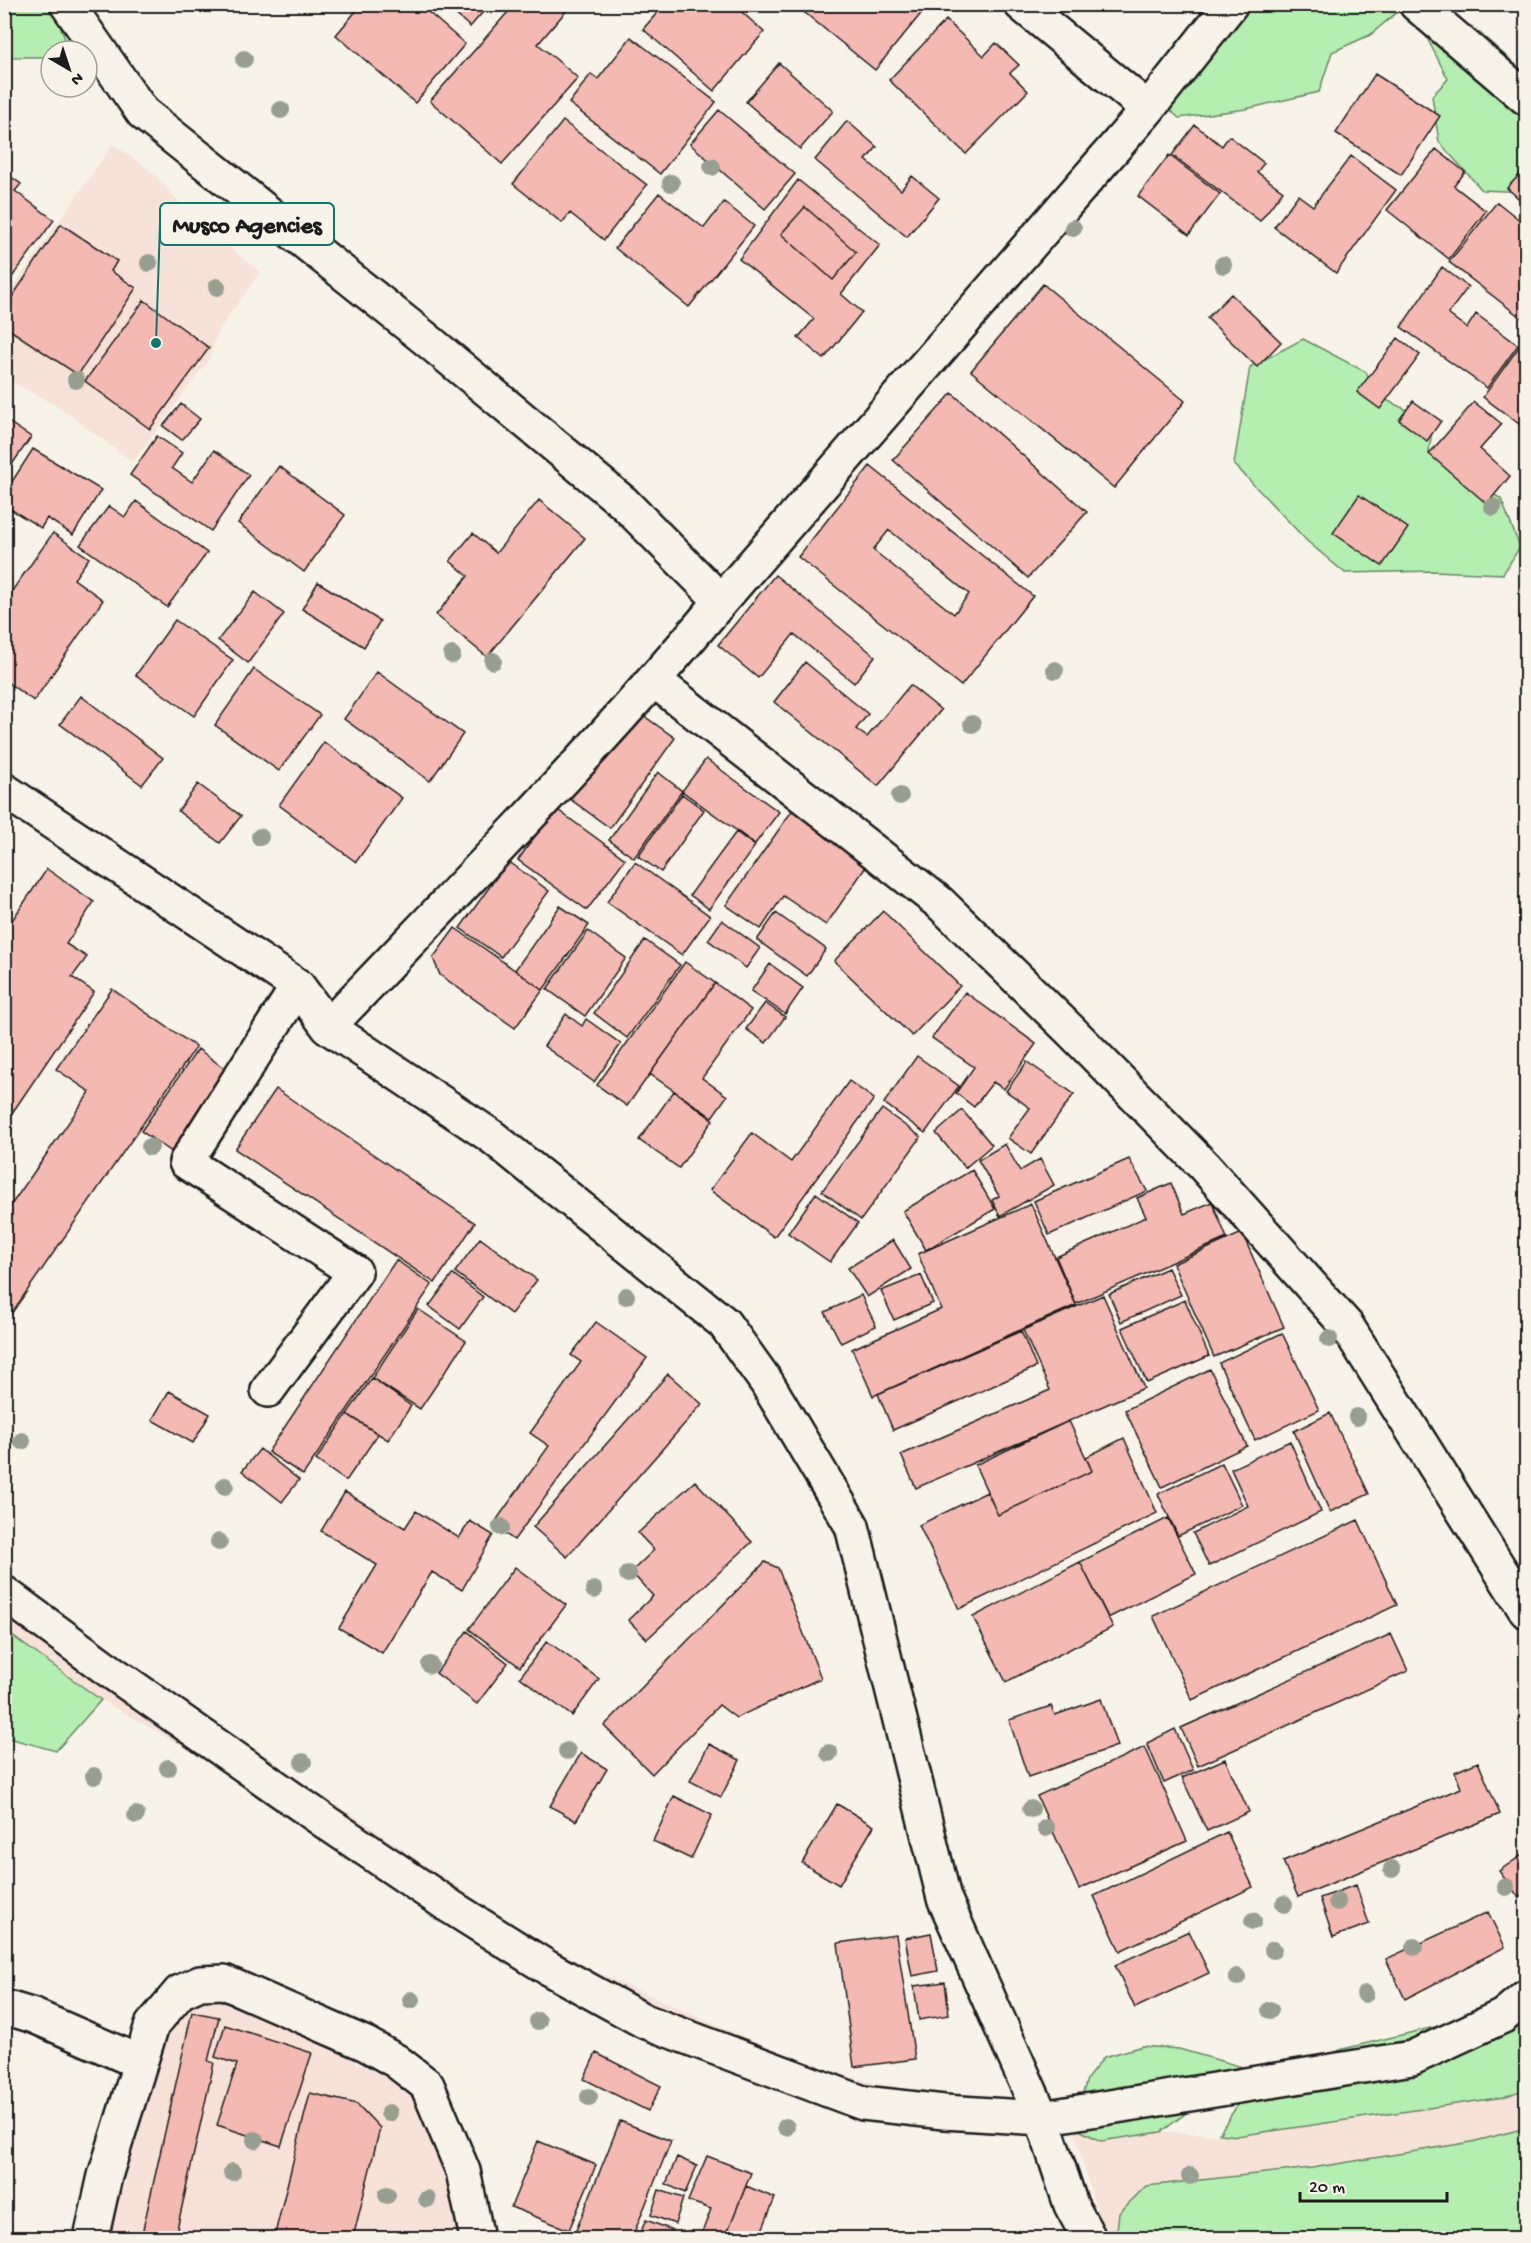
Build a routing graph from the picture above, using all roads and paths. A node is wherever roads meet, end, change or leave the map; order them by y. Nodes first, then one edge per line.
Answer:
1 (67, 4) edge
2 (1022, 4) edge
3 (1231, 4) edge
4 (1416, 4) edge
5 (1527, 98) edge
6 (1148, 109) junction
7 (721, 601) junction
8 (655, 681) junction
9 (4, 790) edge
10 (298, 986) junction
11 (328, 1027) junction
12 (268, 1390) dead end
13 (4, 1593) edge
14 (1527, 1611) edge
15 (1527, 1997) edge
16 (4, 2007) edge
17 (139, 2062) junction
18 (1042, 2118) junction
19 (91, 2238) edge
20 (477, 2238) edge
21 (1089, 2238) edge

1 - 7 street
2 - 6 street
3 - 6 street
4 - 5 street
6 - 7 street
7 - 8 street
8 - 11 street
8 - 14 street
9 - 10 street
10 - 11 street
10 - 12 street
11 - 18 street
13 - 18 street
15 - 18 street
16 - 17 street
17 - 19 street
17 - 20 street
18 - 21 street

